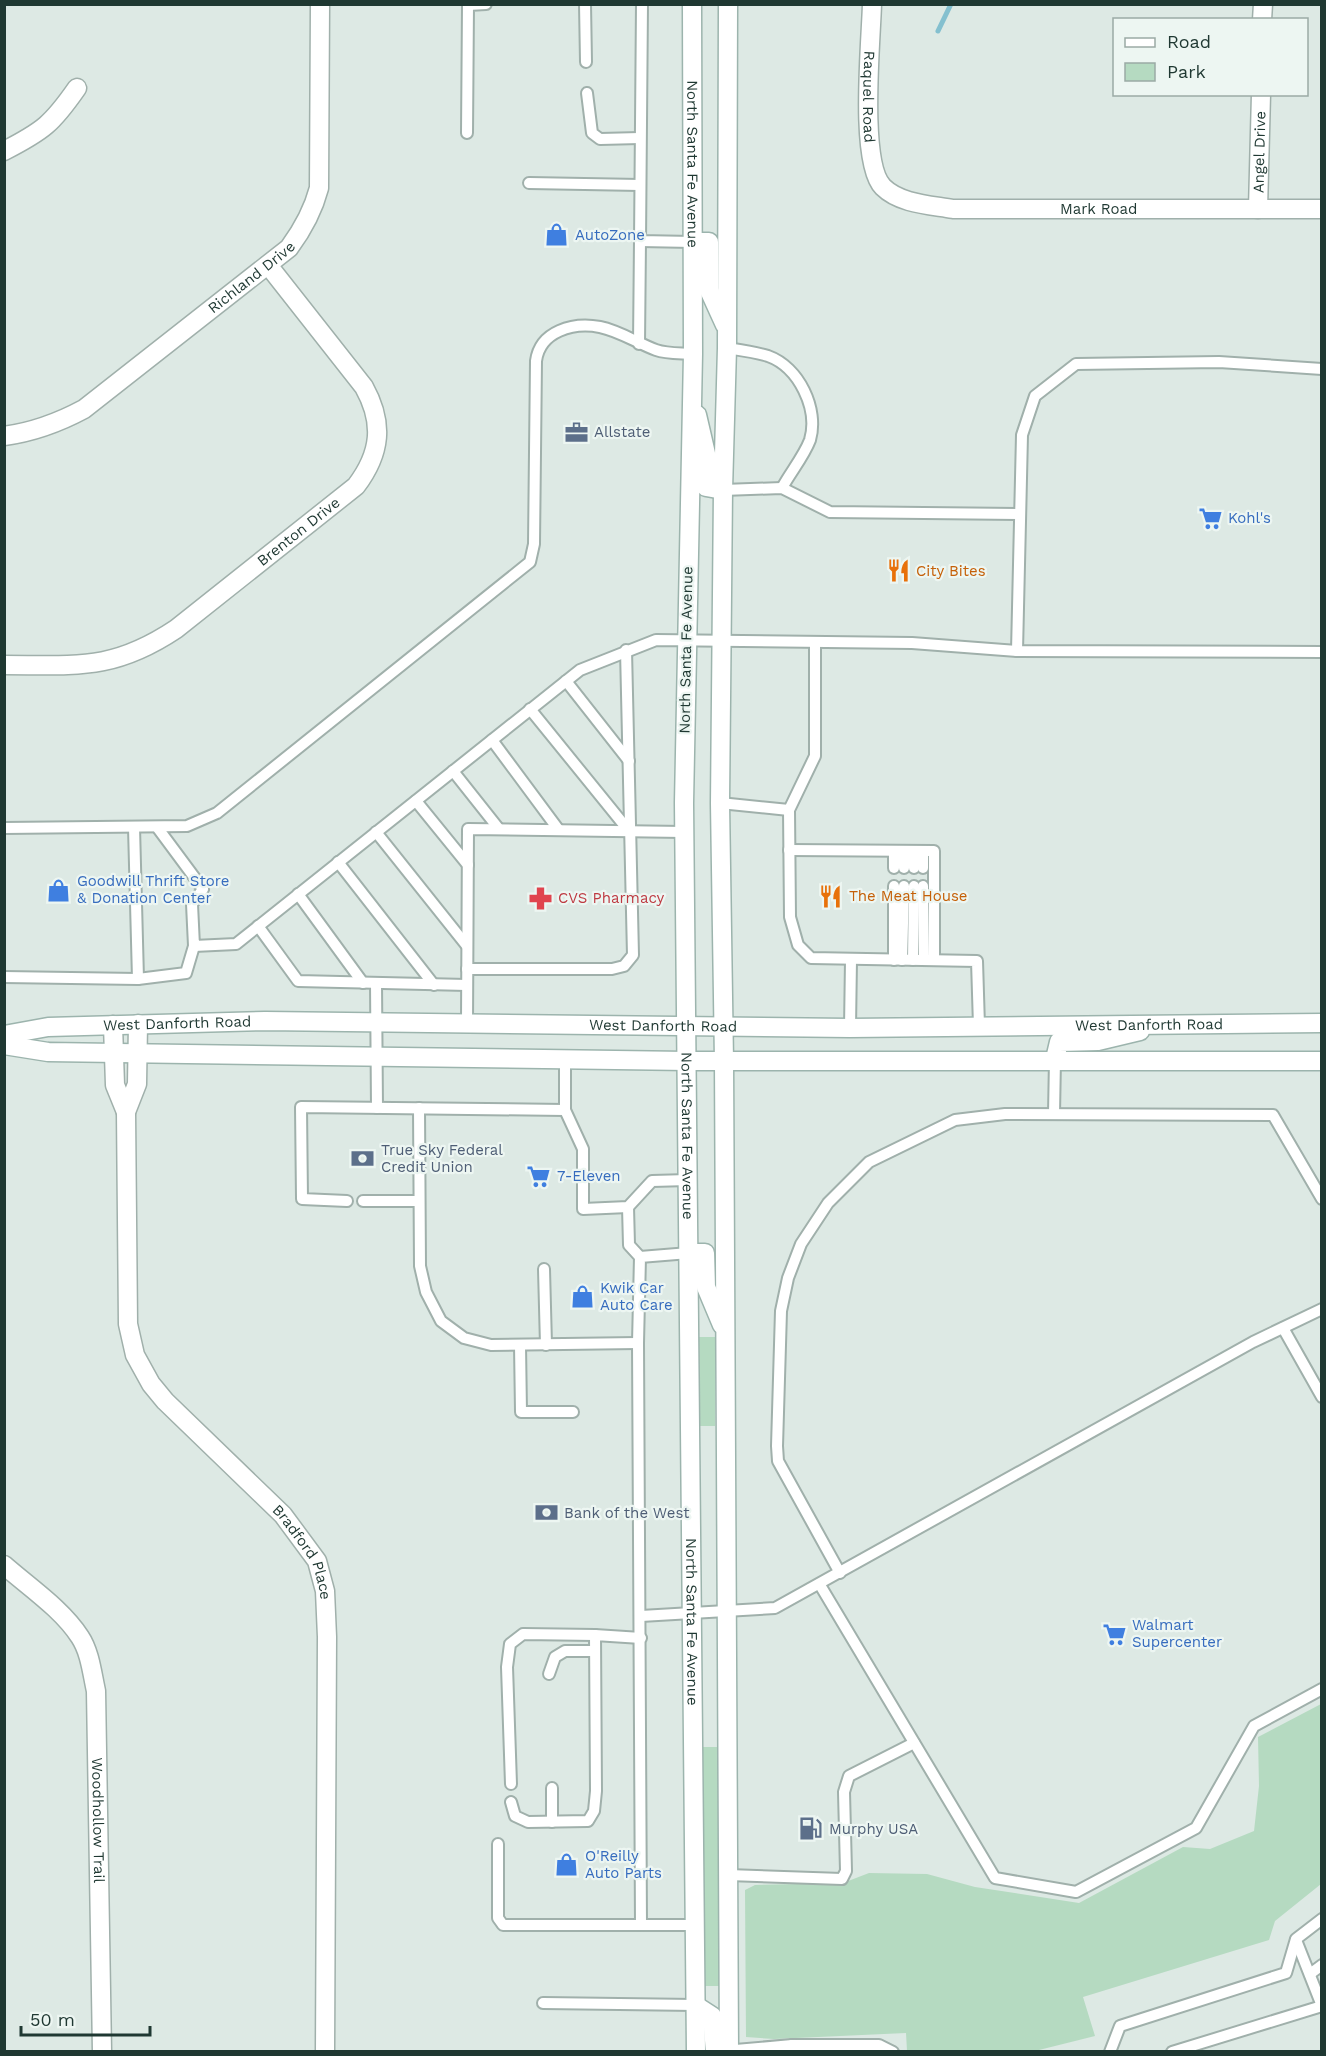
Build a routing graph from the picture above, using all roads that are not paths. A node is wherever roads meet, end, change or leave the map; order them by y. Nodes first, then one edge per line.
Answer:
1 (320, 4) edge
2 (486, 4) edge
3 (585, 4) edge
4 (642, 4) edge
5 (692, 4) edge
6 (728, 4) edge
7 (872, 4) edge
8 (468, 5) edge
9 (586, 62) dead end
10 (77, 88) dead end
11 (587, 93) dead end
12 (1261, 96) edge
13 (467, 133) dead end
14 (640, 138) junction
15 (4, 151) edge
16 (529, 183) dead end
17 (640, 185) junction
18 (883, 187) joint
19 (1258, 209) junction
20 (1322, 210) edge
21 (640, 241) junction
22 (693, 242) junction
23 (268, 265) junction
24 (727, 329) junction
25 (639, 344) junction
26 (727, 348) junction
27 (693, 354) junction
28 (1322, 369) edge
29 (692, 393) junction
30 (4, 436) edge
31 (782, 488) junction
32 (723, 490) junction
33 (1020, 514) junction
34 (685, 642) junction
35 (722, 642) junction
36 (815, 643) junction
37 (626, 650) junction
38 (1017, 651) junction
39 (1322, 652) edge
40 (4, 665) edge
41 (566, 681) junction
42 (530, 710) junction
43 (492, 740) junction
44 (629, 762) junction
45 (453, 771) junction
46 (416, 801) junction
47 (720, 803) junction
48 (789, 810) junction
49 (134, 827) junction
50 (157, 827) junction
51 (4, 828) edge
52 (499, 829) junction
53 (558, 829) junction
54 (629, 831) junction
55 (376, 832) junction
56 (684, 832) junction
57 (789, 850) junction
58 (914, 851) junction
59 (338, 862) junction
60 (468, 865) junction
61 (298, 894) junction
62 (258, 926) junction
63 (194, 946) junction
64 (467, 946) junction
65 (851, 960) junction
66 (913, 960) junction
67 (467, 969) junction
68 (4, 977) edge
69 (138, 979) junction
70 (363, 983) junction
71 (376, 983) junction
72 (434, 985) junction
73 (467, 986) junction
74 (376, 1022) junction
75 (1171, 1023) junction
76 (1322, 1023) edge
77 (138, 1024) junction
78 (467, 1024) junction
79 (113, 1025) junction
80 (687, 1026) junction
81 (723, 1026) junction
82 (979, 1026) junction
83 (850, 1028) junction
84 (4, 1035) edge
85 (4, 1045) edge
86 (114, 1053) junction
87 (138, 1053) junction
88 (376, 1056) junction
89 (565, 1059) junction
90 (1055, 1059) junction
91 (687, 1061) junction
92 (724, 1061) junction
93 (1322, 1061) edge
94 (377, 1108) junction
95 (419, 1108) junction
96 (565, 1110) junction
97 (126, 1112) junction
98 (1054, 1114) junction
99 (688, 1180) junction
100 (1322, 1199) edge
101 (347, 1201) dead end
102 (363, 1201) dead end
103 (419, 1202) junction
104 (628, 1207) junction
105 (689, 1253) junction
106 (640, 1257) junction
107 (544, 1269) dead end
108 (1322, 1310) edge
109 (1283, 1328) junction
110 (725, 1335) junction
111 (638, 1343) junction
112 (546, 1344) junction
113 (520, 1345) junction
114 (1322, 1397) edge
115 (573, 1412) dead end
116 (4, 1565) edge
117 (840, 1573) junction
118 (820, 1585) junction
119 (727, 1610) junction
120 (692, 1615) junction
121 (641, 1616) junction
122 (595, 1635) junction
123 (641, 1638) junction
124 (595, 1651) junction
125 (549, 1674) dead end
126 (1322, 1689) edge
127 (914, 1743) junction
128 (511, 1784) dead end
129 (552, 1788) dead end
130 (511, 1802) dead end
131 (552, 1822) junction
132 (498, 1844) dead end
133 (728, 1875) junction
134 (1322, 1919) edge
135 (641, 1925) junction
136 (694, 1925) junction
137 (1296, 1939) junction
138 (1322, 1965) edge
139 (1310, 1974) junction
140 (543, 2003) dead end
141 (695, 2005) junction
142 (1322, 2006) edge
143 (792, 2048) edge
144 (722, 2051) edge
145 (102, 2052) edge
146 (325, 2052) edge
147 (696, 2052) edge
148 (893, 2052) edge
149 (1110, 2052) edge
150 (1172, 2052) edge

1 - 23 street, Richland Drive
2 - 8 lane
3 - 9 lane
4 - 14 lane
5 - 22 street, North Santa Fe Avenue
6 - 24 street
7 - 18 street, Raquel Road
8 - 13 lane
10 - 15 street
11 - 14 lane
12 - 19 street, Angel Drive
14 - 17 lane
16 - 17 lane
17 - 21 lane
18 - 19 street, Mark Road
19 - 20 street, Mark Road
21 - 22 lane
21 - 25 lane
22 - 24 street
22 - 27 street, North Santa Fe Avenue
23 - 30 street, Richland Drive
23 - 40 street, Brenton Drive
24 - 26 street
25 - 27 lane
25 - 50 lane
26 - 31 lane
26 - 32 street
27 - 29 street, North Santa Fe Avenue
28 - 33 lane
29 - 32 street
29 - 34 street, North Santa Fe Avenue
31 - 32 lane
31 - 33 lane
32 - 35 street
33 - 38 lane
34 - 35 lane
34 - 37 lane
34 - 56 street, North Santa Fe Avenue
35 - 36 lane
35 - 47 street
36 - 38 lane
36 - 48 lane
37 - 41 lane
37 - 44 lane
38 - 39 lane
41 - 42 lane
41 - 44 lane
42 - 43 lane
42 - 54 lane
43 - 45 lane
43 - 53 lane
44 - 54 lane
45 - 46 lane
45 - 52 lane
46 - 55 lane
46 - 60 lane
47 - 48 lane
47 - 81 street
48 - 57 lane
49 - 50 lane
49 - 51 lane
49 - 69 lane
50 - 63 lane
52 - 53 lane
52 - 60 lane
53 - 54 lane
54 - 56 lane
54 - 67 lane
55 - 59 lane
55 - 64 lane
56 - 80 street, North Santa Fe Avenue
57 - 58 lane
57 - 65 lane
58 - 58 lane
58 - 66 lane
59 - 61 lane
59 - 72 lane
60 - 64 lane
61 - 62 lane
61 - 70 lane
62 - 63 lane
62 - 70 lane
63 - 69 lane
64 - 67 lane
65 - 66 lane
65 - 83 lane
66 - 66 lane
66 - 82 lane
67 - 73 lane
68 - 69 lane
70 - 71 lane
71 - 72 lane
71 - 74 lane
72 - 73 lane
73 - 78 lane
74 - 77 street, West Danforth Road
74 - 78 street, West Danforth Road
74 - 88 lane
75 - 76 street, West Danforth Road
75 - 82 street, West Danforth Road
75 - 90 street
77 - 79 street, West Danforth Road
77 - 87 street, Bradford Place
78 - 80 street, West Danforth Road
79 - 84 street, West Danforth Road
79 - 86 street, Bradford Place
80 - 81 street, West Danforth Road
80 - 91 street, North Santa Fe Avenue
81 - 83 street, West Danforth Road
81 - 92 street
82 - 83 street, West Danforth Road
85 - 86 street, West Danforth Road
86 - 87 street, West Danforth Road
86 - 97 street, Bradford Place
87 - 88 street, West Danforth Road
87 - 97 street, Bradford Place
88 - 89 street, West Danforth Road
88 - 94 lane
89 - 91 street, West Danforth Road
89 - 96 lane
90 - 92 street, West Danforth Road
90 - 93 street, West Danforth Road
90 - 98 lane
91 - 92 street, West Danforth Road
91 - 99 street, North Santa Fe Avenue
92 - 110 street
94 - 95 lane
94 - 101 lane
95 - 96 lane
95 - 103 lane
96 - 104 lane
97 - 146 street, Bradford Place
98 - 100 lane
98 - 117 lane
99 - 104 lane
99 - 105 street, North Santa Fe Avenue
102 - 103 lane
103 - 113 lane
104 - 106 lane
105 - 106 lane
105 - 110 street
105 - 120 street, North Santa Fe Avenue
106 - 111 lane
107 - 112 lane
108 - 109 lane
109 - 114 lane
109 - 117 lane
110 - 119 street
111 - 112 lane
111 - 121 lane
112 - 113 lane
113 - 115 lane
116 - 145 street, Woodhollow Trail
117 - 118 lane
118 - 119 lane
118 - 127 lane
119 - 120 lane
119 - 133 street
120 - 121 lane
120 - 136 street, North Santa Fe Avenue
121 - 123 lane
122 - 123 lane
122 - 124 lane
122 - 128 lane
123 - 135 lane
124 - 125 lane
124 - 131 lane
126 - 127 lane
127 - 133 lane
129 - 131 lane
130 - 131 lane
132 - 135 lane
133 - 144 street
134 - 137 lane
135 - 136 lane
136 - 141 street, North Santa Fe Avenue
137 - 139 lane
137 - 149 lane
138 - 139 lane
139 - 142 lane
140 - 141 lane
141 - 144 street
141 - 147 street, North Santa Fe Avenue
142 - 150 lane
143 - 144 lane
143 - 148 lane

